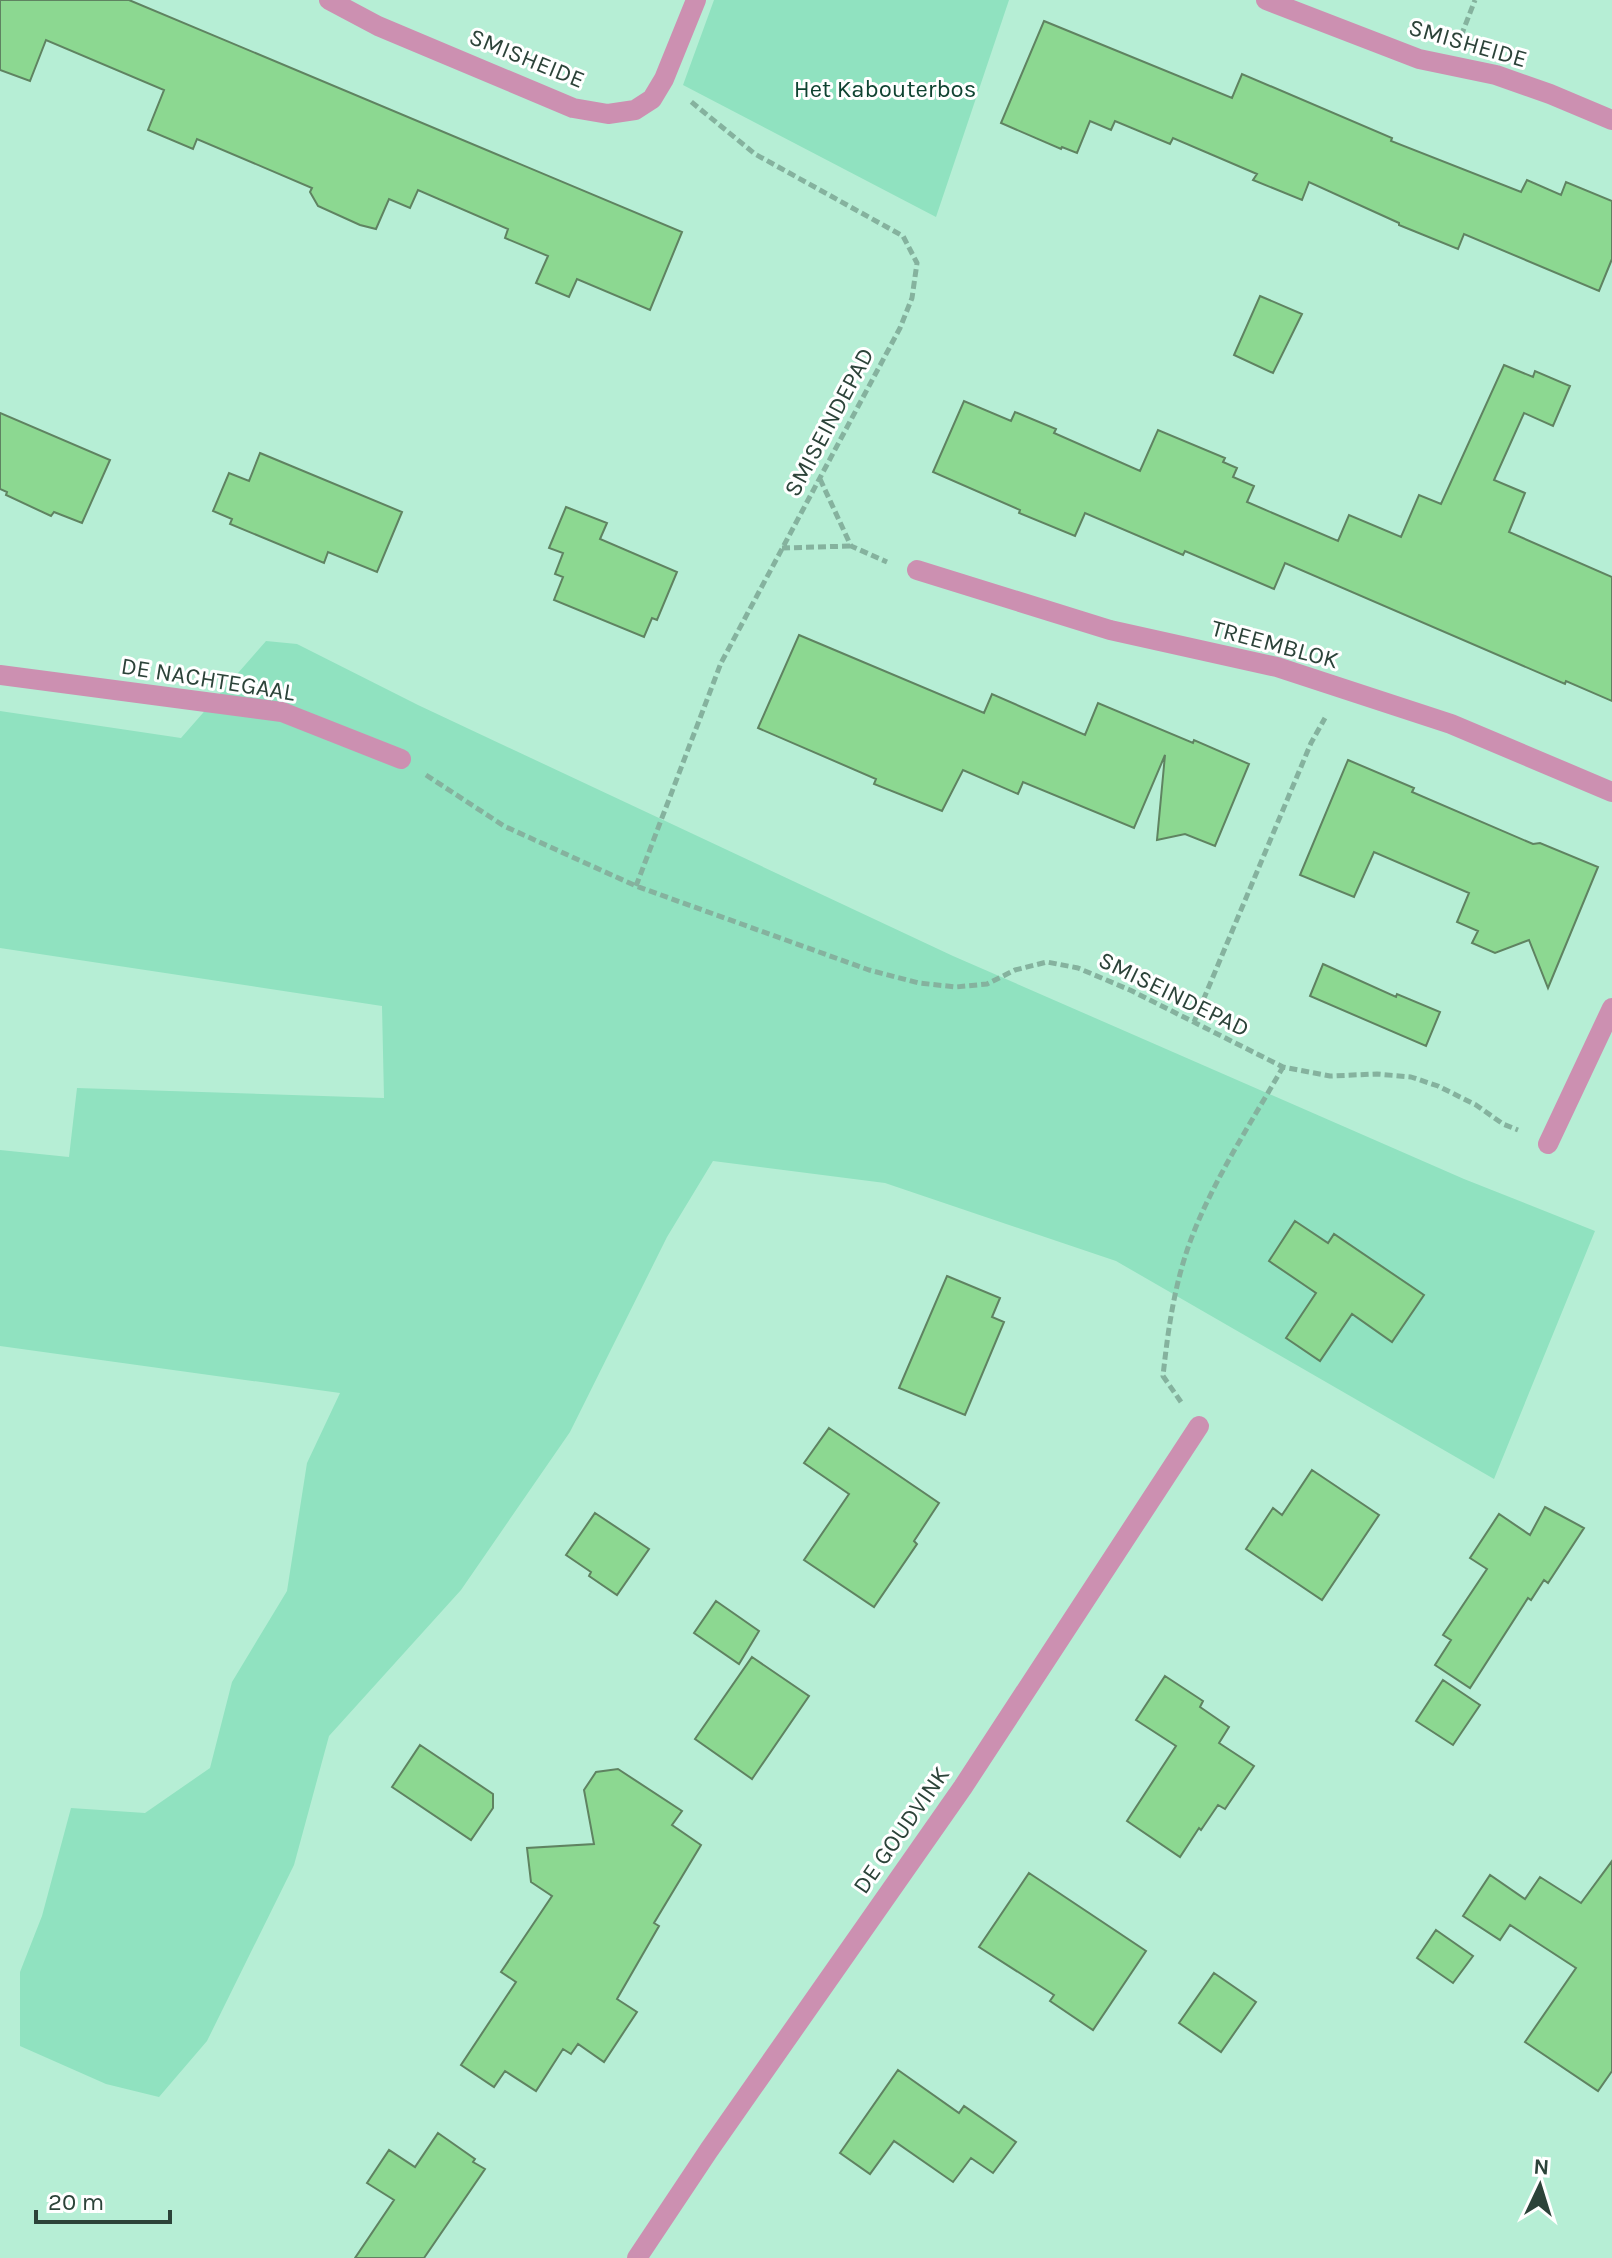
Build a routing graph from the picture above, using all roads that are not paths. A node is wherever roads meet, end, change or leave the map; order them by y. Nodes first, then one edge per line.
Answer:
1 (329, 0) edge
2 (696, 0) edge
3 (1266, 0) edge
4 (1612, 120) edge
5 (917, 570) road end
6 (0, 675) edge
7 (401, 759) road end
8 (1612, 792) edge
9 (1612, 1008) edge
10 (1548, 1144) road end
11 (1199, 1426) road end
12 (637, 2258) edge

1 - 2 street, SMISHEIDE
3 - 4 street, SMISHEIDE
5 - 8 street, TREEMBLOK
6 - 7 street, DE NACHTEGAAL
9 - 10 street
11 - 12 street, DE GOUDVINK

